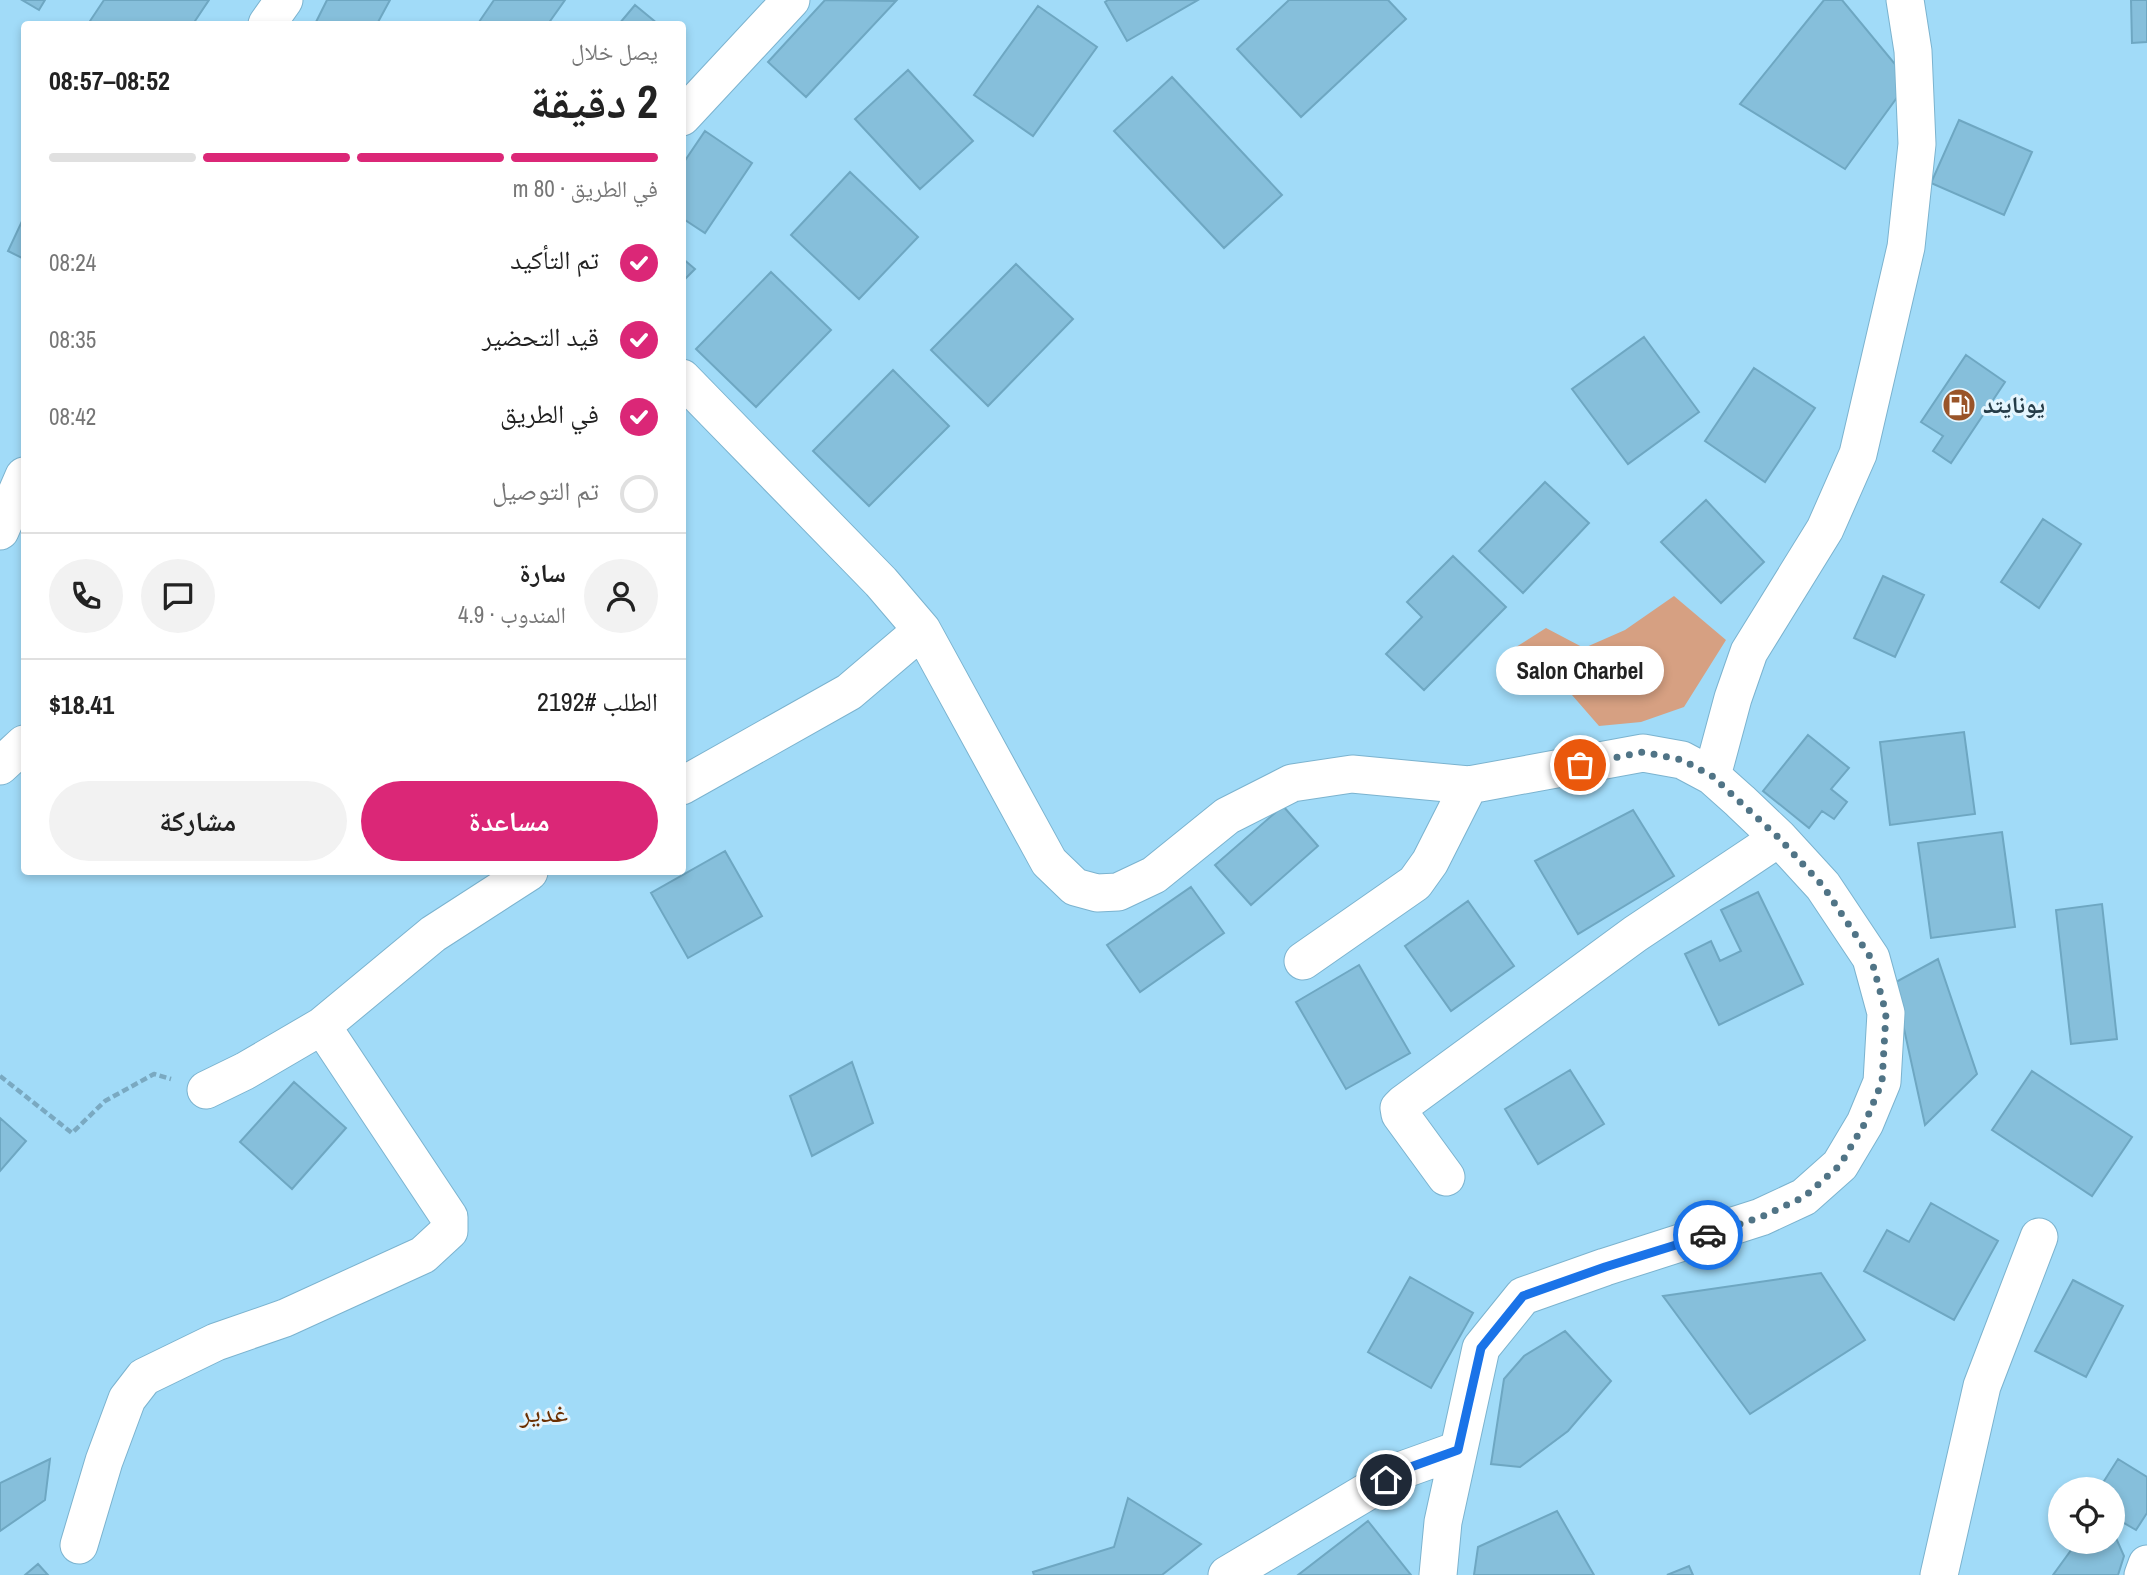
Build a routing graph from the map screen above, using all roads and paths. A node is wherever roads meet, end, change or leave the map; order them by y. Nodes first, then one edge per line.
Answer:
1 (284, 0) edge
2 (791, 0) edge
3 (1905, 0) edge
4 (269, 21) edge
5 (686, 113) edge
6 (686, 382) edge
7 (21, 483) edge
8 (0, 531) edge
9 (922, 630) junction
10 (21, 747) edge
11 (0, 766) edge
12 (1712, 776) junction
13 (686, 784) edge
14 (1469, 785) junction
15 (1779, 838) junction
16 (524, 875) edge
17 (1303, 961) dead end
18 (322, 1026) junction
19 (0, 1076) edge
20 (206, 1090) joint
21 (1446, 1177) dead end
22 (2039, 1237) dead end
23 (1458, 1450) junction
24 (79, 1545) dead end
25 (2147, 1564) edge
26 (1227, 1575) edge
27 (1438, 1575) edge
28 (1939, 1575) edge
29 (2143, 1575) edge

1 - 4 street
2 - 5 street
3 - 12 street
6 - 9 street
7 - 8 street
9 - 13 street
9 - 14 street
10 - 11 street
12 - 14 street
12 - 15 street
14 - 17 street
15 - 21 street
15 - 23 street
16 - 18 street
18 - 20 street
18 - 24 street
19 - 20 path
22 - 28 street
23 - 26 street
23 - 27 street
25 - 29 street

